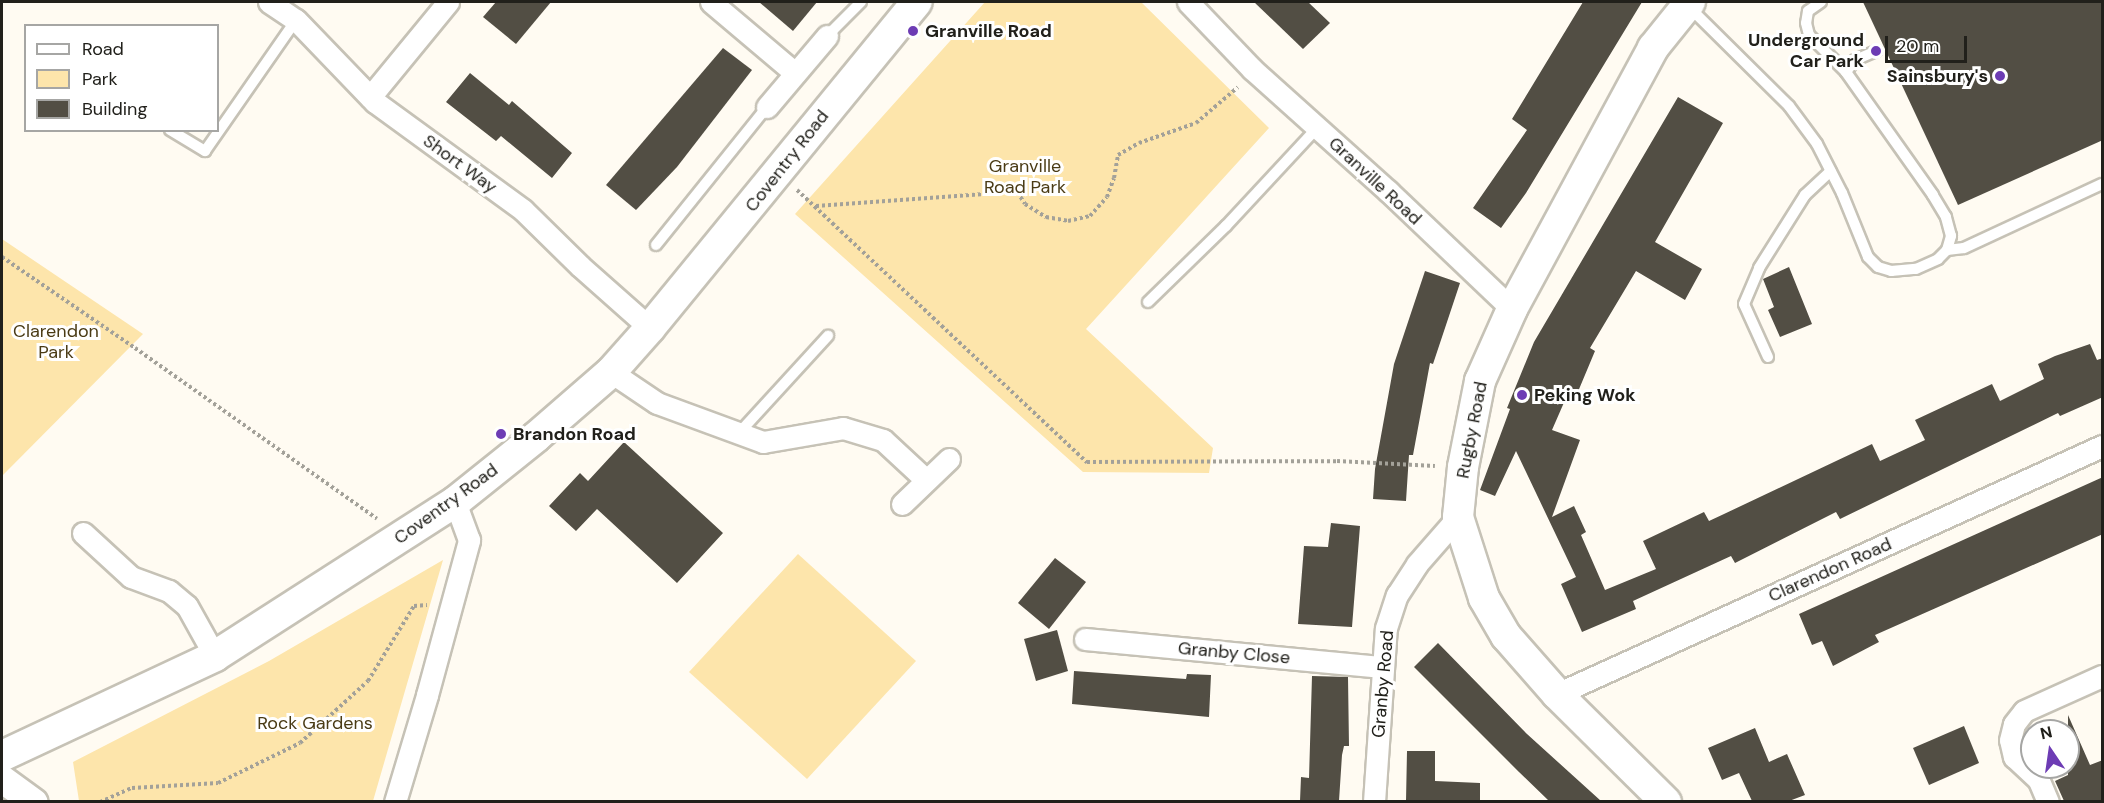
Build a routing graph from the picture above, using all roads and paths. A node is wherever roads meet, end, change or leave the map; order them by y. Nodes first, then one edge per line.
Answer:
1 (269, 2) edge
2 (448, 2) edge
3 (711, 2) edge
4 (861, 2) edge
5 (917, 2) edge
6 (1188, 2) edge
7 (1821, 2) edge
8 (1689, 3) edge
9 (296, 20) junction
10 (827, 36) joint
11 (1876, 51) dead end
12 (1252, 69) junction
13 (1846, 72) junction
14 (795, 73) junction
15 (370, 97) junction
16 (767, 107) joint
17 (1317, 128) junction
18 (219, 131) edge
19 (173, 132) edge
20 (218, 132) edge
21 (1832, 171) junction
22 (777, 176) junction
23 (2103, 184) edge
24 (815, 207) junction
25 (656, 245) dead end
26 (1947, 250) junction
27 (2, 256) edge
28 (1148, 302) dead end
29 (1512, 309) junction
30 (650, 328) junction
31 (828, 336) dead end
32 (1768, 357) dead end
33 (611, 372) junction
34 (739, 433) junction
35 (2103, 446) edge
36 (949, 459) dead end
37 (1463, 467) junction
38 (925, 479) junction
39 (456, 502) junction
40 (902, 504) dead end
41 (1458, 517) junction
42 (83, 533) dead end
43 (402, 537) junction
44 (452, 602) junction
45 (1085, 639) dead end
46 (215, 656) junction
47 (1383, 667) junction
48 (2103, 676) edge
49 (1557, 694) junction
50 (2, 756) edge
51 (2, 779) edge
52 (34, 801) edge
53 (100, 801) edge
54 (395, 801) edge
55 (1374, 801) edge
56 (1666, 801) edge
57 (2048, 801) edge

1 - 9 street, Short Way
2 - 15 street
3 - 14 street
4 - 10 lane
5 - 22 main road, Coventry Road
6 - 12 street, Granville Road
7 - 13 lane
8 - 21 lane
8 - 29 main road, Rugby Road
9 - 15 street, Short Way
9 - 18 lane
10 - 14 street
11 - 13 lane
12 - 17 street, Granville Road
12 - 24 path
13 - 26 lane
14 - 16 street
15 - 30 street, Short Way
16 - 25 lane
17 - 28 lane
17 - 29 street, Granville Road
19 - 20 lane
21 - 26 lane
21 - 32 lane
22 - 24 path
22 - 30 main road, Coventry Road
23 - 26 lane
24 - 37 path
27 - 43 path
29 - 37 main road, Rugby Road
30 - 33 main road, Coventry Road
31 - 34 lane
33 - 34 street
33 - 39 main road, Coventry Road
34 - 38 street
35 - 49 street, Clarendon Road
36 - 38 street
37 - 41 main road, Rugby Road
38 - 40 street
39 - 43 main road, Coventry Road
39 - 44 street
41 - 47 street, Granby Road
41 - 49 main road, Rugby Road
42 - 46 street
43 - 46 main road, Coventry Road
44 - 53 path
44 - 54 street
45 - 47 street, Granby Close
46 - 50 main road, Coventry Road
47 - 55 street, Granby Road
48 - 57 street
49 - 56 main road, Rugby Road
51 - 52 street

